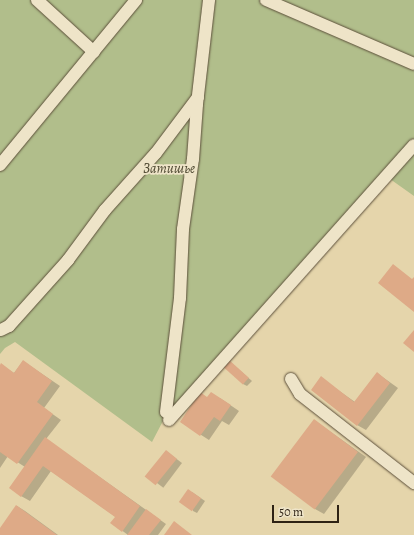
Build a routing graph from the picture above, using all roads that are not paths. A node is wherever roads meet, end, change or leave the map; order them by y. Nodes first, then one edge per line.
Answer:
1 (37, 0) edge
2 (136, 0) edge
3 (209, 0) edge
4 (266, 0) edge
5 (94, 52) junction
6 (414, 64) edge
7 (198, 97) junction
8 (414, 145) edge
9 (0, 165) edge
10 (1, 330) edge
11 (291, 379) dead end
12 (414, 482) edge

1 - 5 street
2 - 5 street
3 - 7 street
4 - 6 street
5 - 9 street
7 - 8 street
7 - 10 street
11 - 12 street

